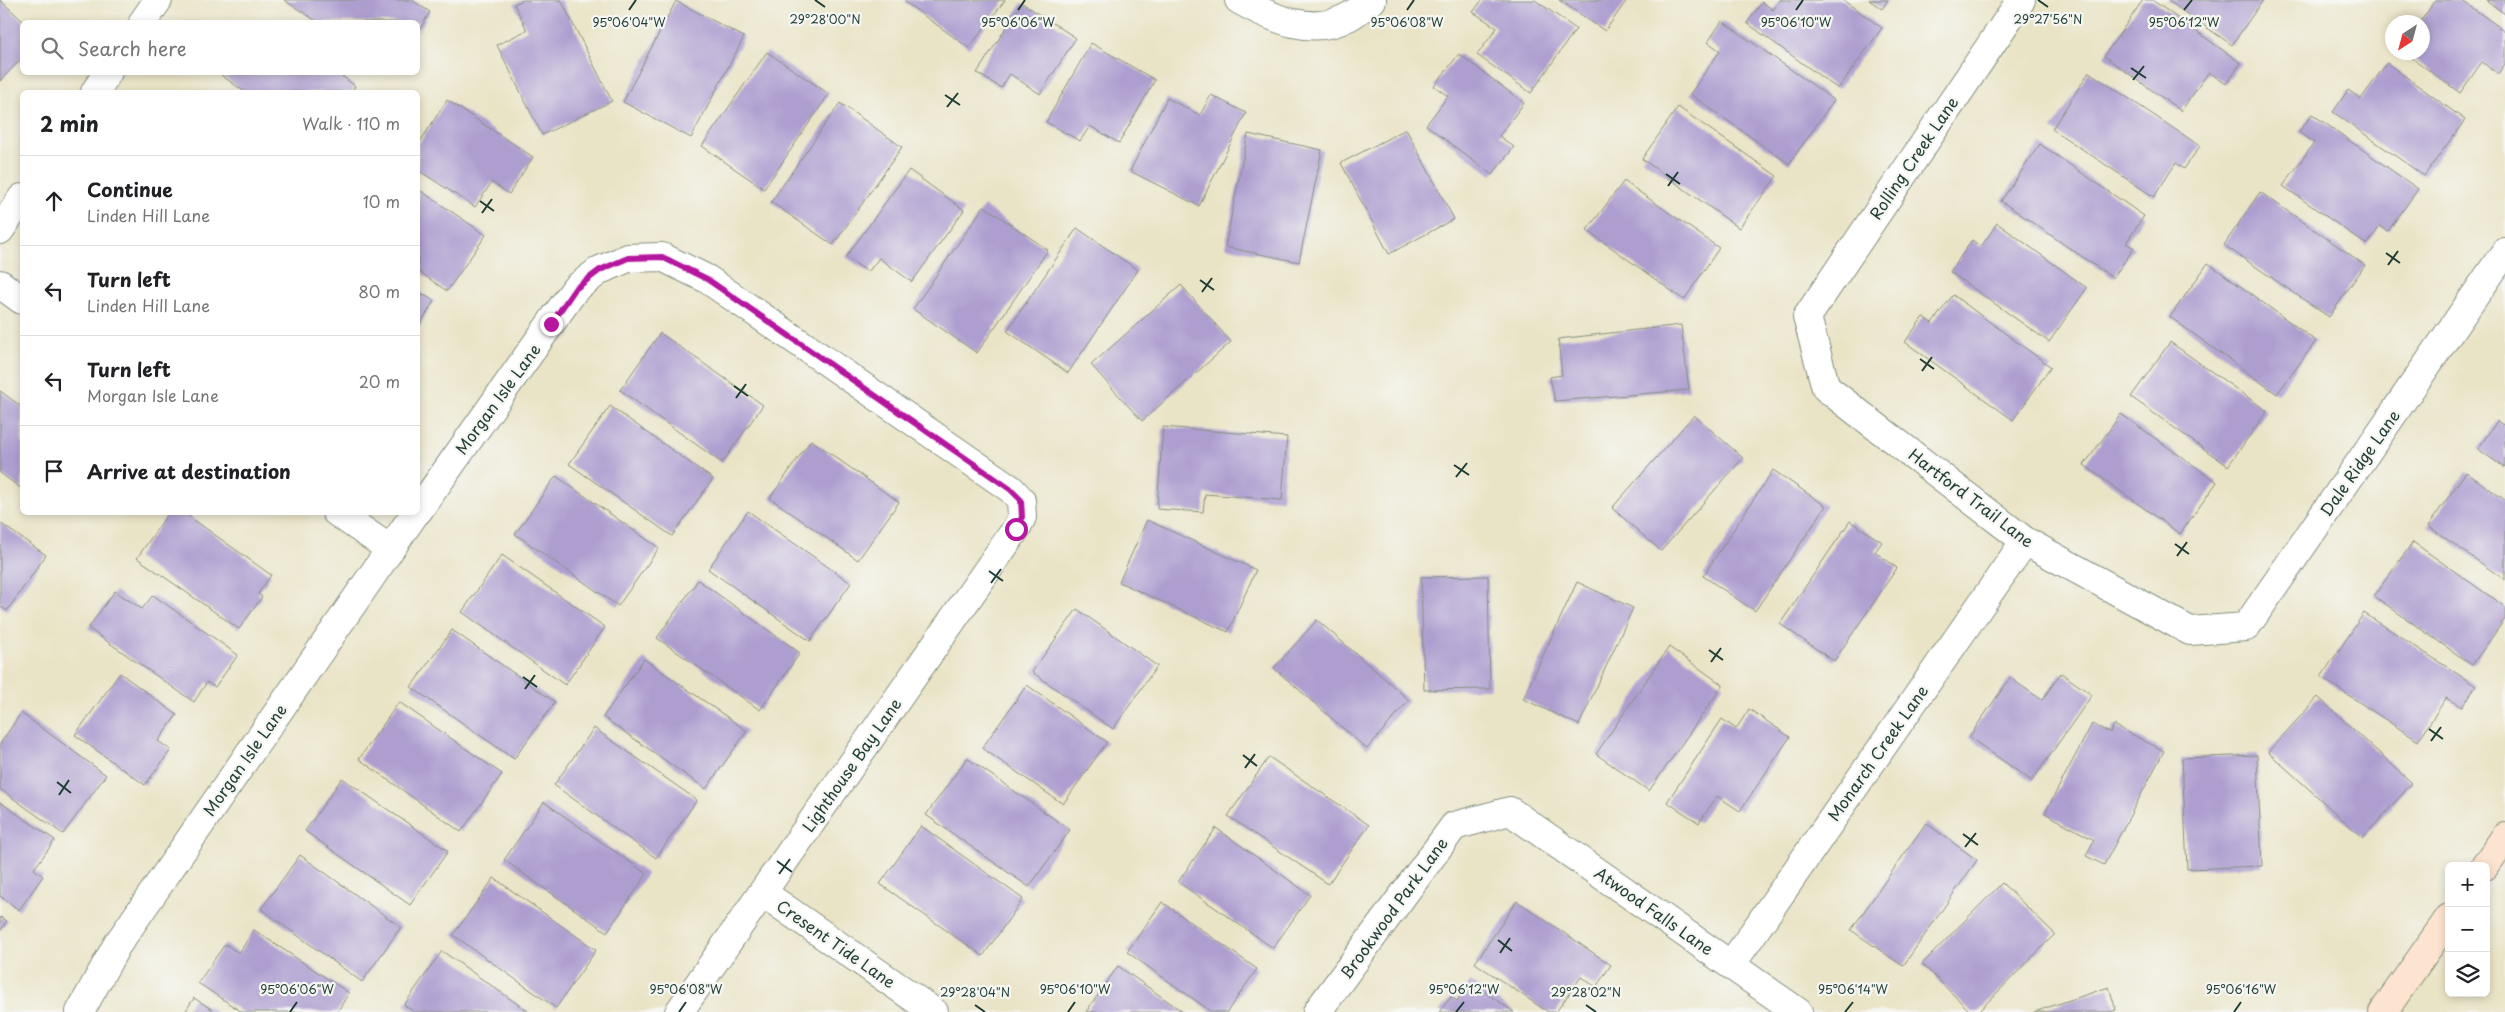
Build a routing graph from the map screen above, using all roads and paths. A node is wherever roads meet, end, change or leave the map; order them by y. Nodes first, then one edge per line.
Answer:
1 (158, 0) edge
2 (1239, 0) edge
3 (1372, 0) edge
4 (2021, 0) edge
5 (143, 20) edge
6 (106, 75) edge
7 (95, 90) edge
8 (20, 201) edge
9 (0, 230) edge
10 (2505, 252) edge
11 (0, 284) edge
12 (20, 299) edge
13 (1806, 317) joint
14 (420, 508) edge
15 (340, 515) edge
16 (415, 515) edge
17 (1022, 517) joint
18 (2025, 541) junction
19 (390, 549) junction
20 (2190, 631) joint
21 (1510, 811) joint
22 (2505, 837) edge
23 (2488, 862) edge
24 (763, 893) junction
25 (2445, 924) edge
26 (1731, 965) junction
27 (80, 1012) edge
28 (679, 1012) edge
29 (934, 1012) edge
30 (1317, 1012) edge
31 (1798, 1012) edge
32 (2383, 1012) edge

1 - 5 street
2 - 3 street
4 - 13 street, Rolling Creek Lane
6 - 7 street
8 - 9 street
10 - 20 street, Dale Ridge Lane
11 - 12 street
13 - 18 street, Hartford Trail Lane
14 - 17 street, Morgan Isle Lane
15 - 19 street
16 - 19 street, Morgan Isle Lane
17 - 24 street, Lighthouse Bay Lane
18 - 20 street, Hartford Trail Lane
18 - 26 street, Monarch Creek Lane
19 - 27 street, Morgan Isle Lane
21 - 26 street, Atwood Falls Lane
21 - 30 street, Brookwood Park Lane
22 - 23 street
24 - 28 street, Lighthouse Bay Lane
24 - 29 street, Cresent Tide Lane
25 - 32 street
26 - 31 street, Atwood Falls Lane

